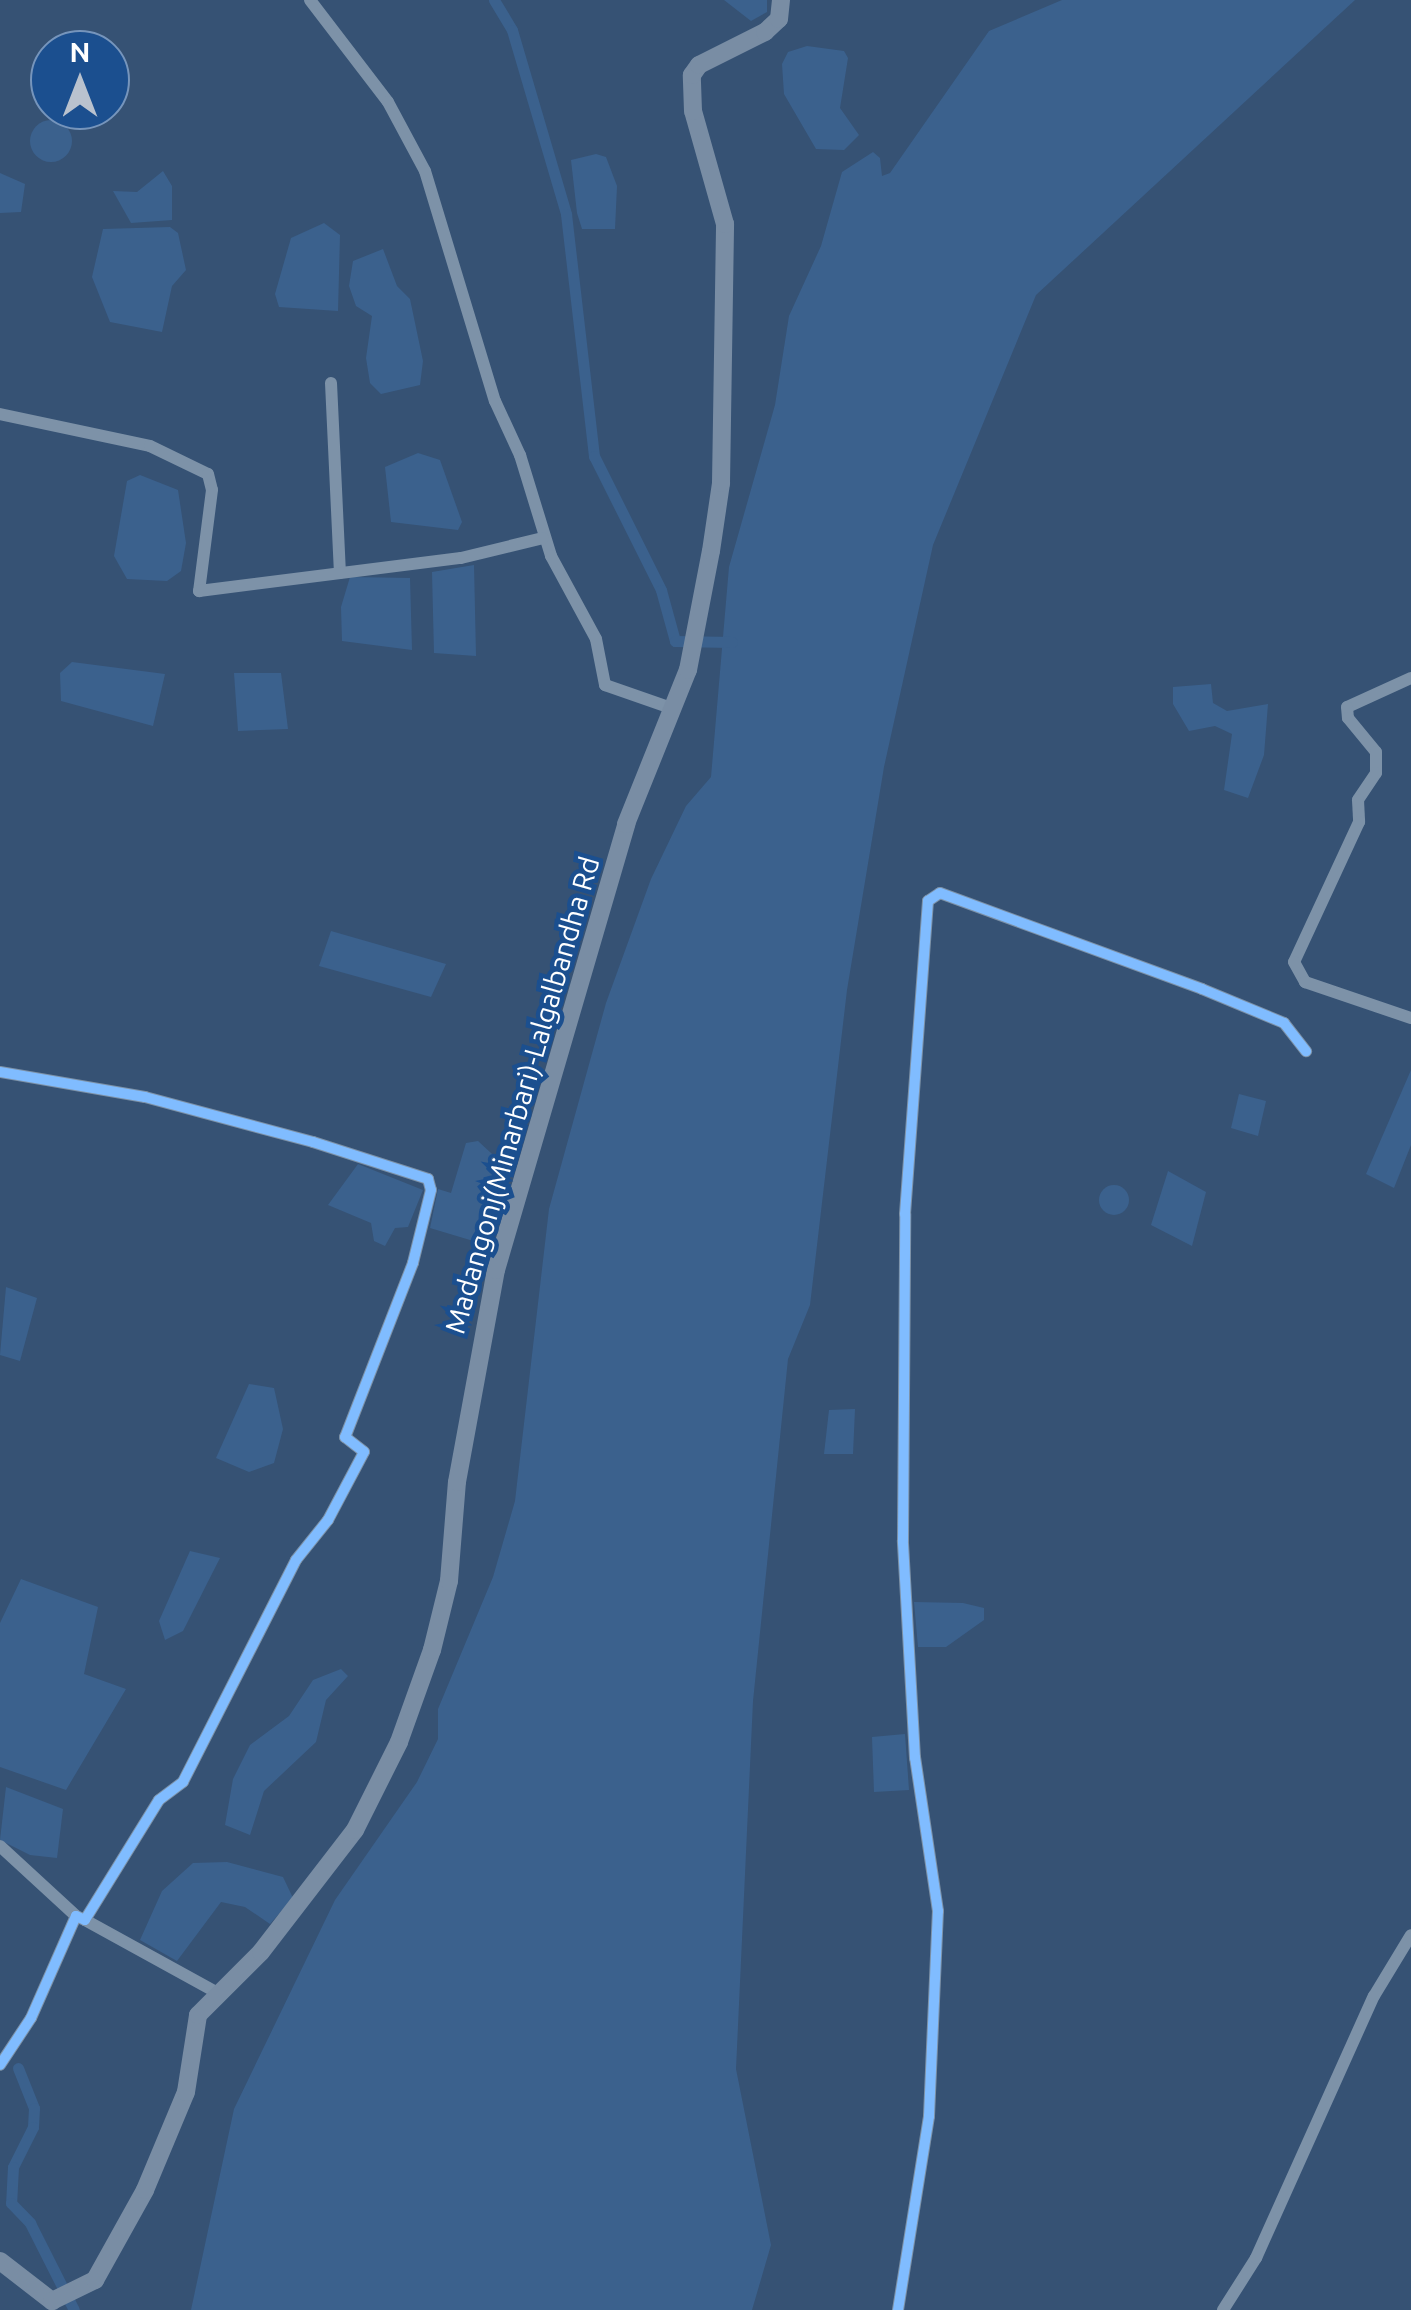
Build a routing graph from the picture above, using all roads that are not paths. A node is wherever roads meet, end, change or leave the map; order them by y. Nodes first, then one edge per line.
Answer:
1 (310, 0) edge
2 (781, 0) edge
3 (331, 383) dead end
4 (0, 414) edge
5 (543, 538) junction
6 (340, 574) junction
7 (1411, 678) edge
8 (674, 709) junction
9 (1411, 1018) edge
10 (1306, 1051) dead end
11 (0, 1072) edge
12 (0, 1846) edge
13 (81, 1918) junction
14 (1411, 1936) edge
15 (218, 1993) junction
16 (0, 2065) edge
17 (0, 2261) edge
18 (57, 2303) edge
19 (898, 2310) edge
20 (1223, 2310) edge

1 - 5 street
2 - 8 main road, Madangonj(Minarbari)-Lalgalbandha Rd
3 - 6 street
4 - 6 street
5 - 6 street
5 - 8 street
7 - 9 street
8 - 15 main road, Madangonj(Minarbari)-Lalgalbandha Rd
10 - 19 street
11 - 13 street
12 - 13 street
13 - 15 street
13 - 16 street
14 - 20 street
15 - 18 main road, Madangonj(Minarbari)-Lalgalbandha Rd
17 - 18 main road, Madangonj(Minarbari)-Lalgalbandha Rd

